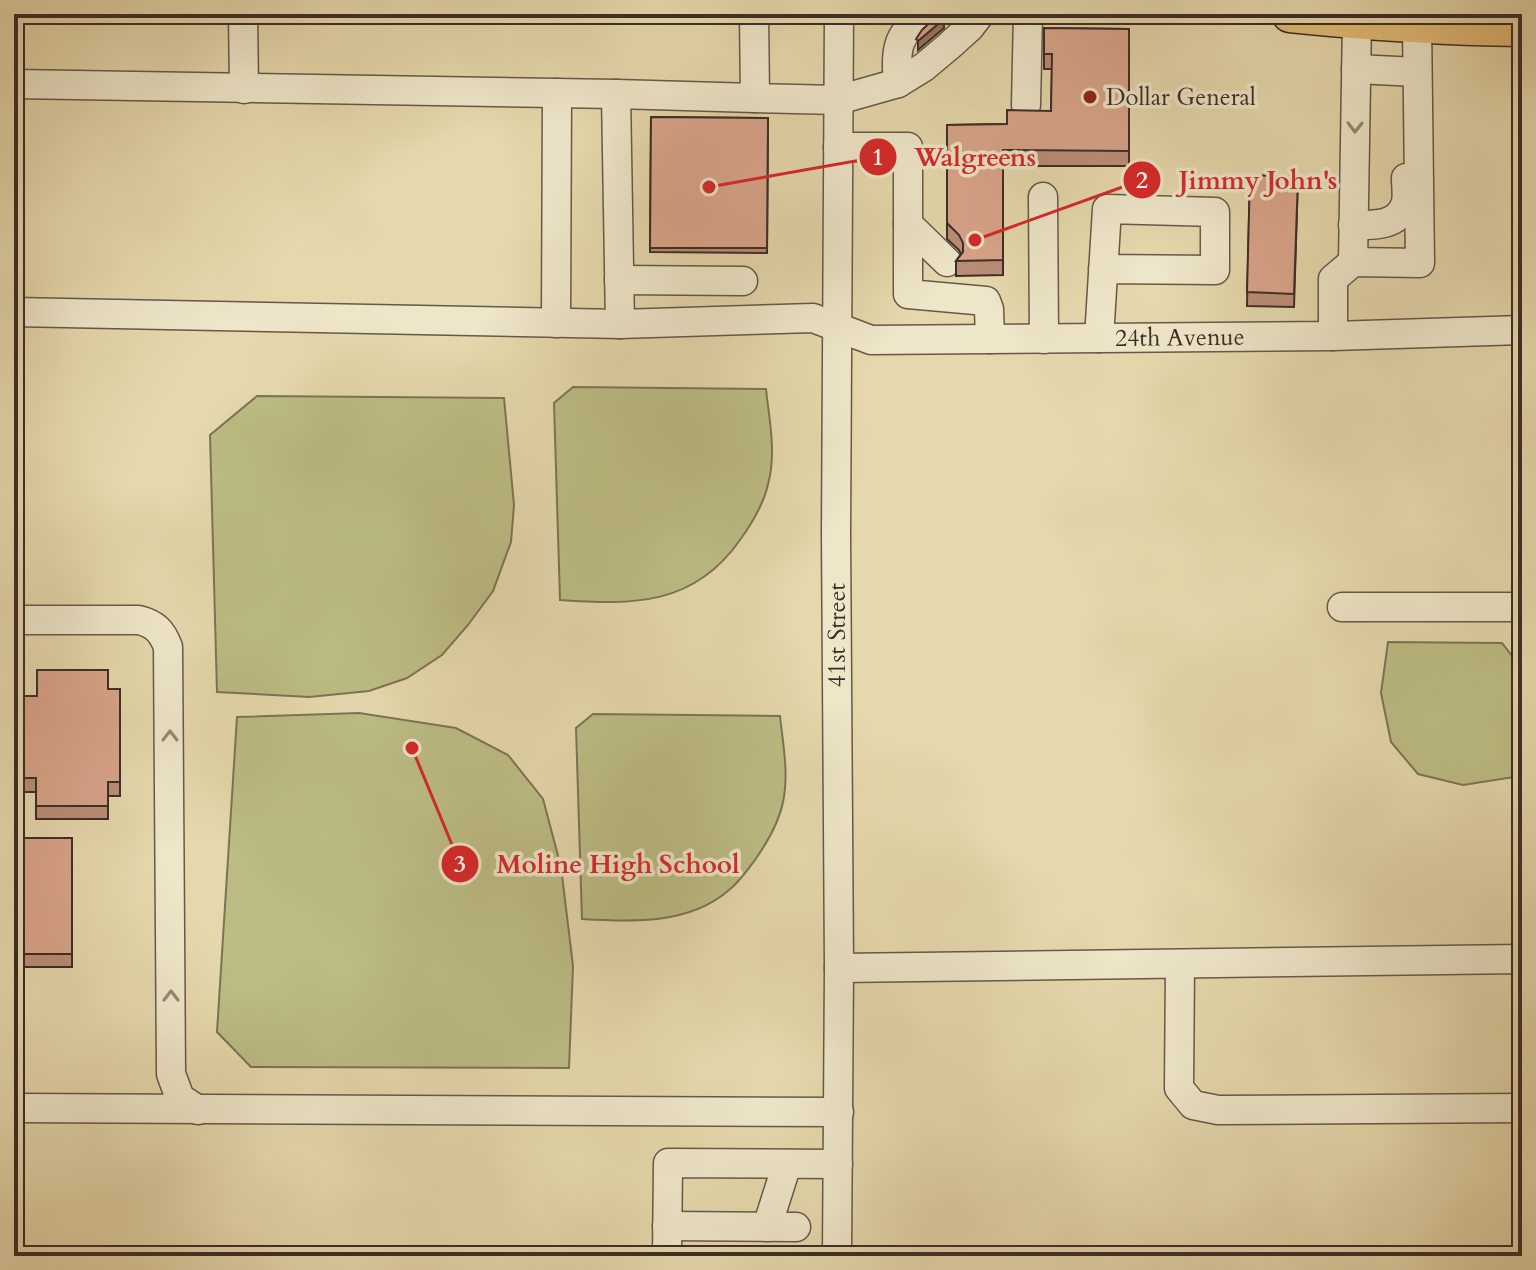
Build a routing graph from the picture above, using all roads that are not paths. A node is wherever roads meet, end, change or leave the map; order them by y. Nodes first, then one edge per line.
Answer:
1 (243, 14) edge
2 (754, 14) edge
3 (839, 14) edge
4 (925, 14) edge
5 (1028, 14) edge
6 (1290, 14) edge
7 (967, 18) edge
8 (1368, 19) edge
9 (1426, 21) edge
10 (1522, 28) edge
11 (1356, 69) junction
12 (1418, 82) junction
13 (898, 83) junction
14 (14, 84) edge
15 (244, 89) junction
16 (557, 93) junction
17 (616, 94) junction
18 (755, 98) junction
19 (838, 100) junction
20 (1026, 105) dead end
21 (838, 147) junction
22 (1043, 197) dead end
23 (908, 224) junction
24 (1353, 243) junction
25 (1103, 269) dead end
26 (619, 280) junction
27 (743, 281) dead end
28 (986, 301) junction
29 (14, 312) edge
30 (556, 323) junction
31 (620, 324) junction
32 (839, 327) junction
33 (1522, 330) edge
34 (1333, 336) junction
35 (1099, 338) junction
36 (990, 339) junction
37 (1044, 339) junction
38 (1342, 607) dead end
39 (1522, 607) edge
40 (14, 620) edge
41 (1522, 959) edge
42 (1180, 964) junction
43 (839, 968) junction
44 (171, 1074) junction
45 (14, 1108) edge
46 (1522, 1108) edge
47 (125, 1109) junction
48 (198, 1110) junction
49 (839, 1112) junction
50 (787, 1164) junction
51 (838, 1164) junction
52 (667, 1226) junction
53 (767, 1227) junction
54 (796, 1227) dead end
55 (667, 1256) edge
56 (837, 1256) edge

1 - 15 street
2 - 18 street
3 - 19 street, 41st Street
4 - 13 street
5 - 20 street
6 - 8 main road
7 - 13 street
8 - 9 main road
8 - 11 street
9 - 10 main road
9 - 12 street
11 - 12 street
11 -> 24 street
12 - 24 street
12 - 24 street
13 - 19 street
14 - 15 street
15 - 16 street
16 - 17 street
16 - 30 street
17 - 18 street
17 - 26 street
18 - 19 street
19 - 21 street, 41st Street
21 - 23 street
21 - 32 street, 41st Street
22 - 37 street
23 - 28 street
23 - 28 street
24 - 34 street
25 - 35 street
26 - 27 street
26 - 31 street
28 - 36 street
29 - 30 street, 24th Avenue
30 - 31 street, 24th Avenue
31 - 32 street, 24th Avenue
32 - 36 street, 24th Avenue
32 - 43 street, 41st Street
33 - 34 street, 24th Avenue
34 - 35 street, 24th Avenue
35 - 37 street, 24th Avenue
36 - 37 street, 24th Avenue
38 - 39 street
44 -> 40 street
41 - 42 street
42 - 43 street
42 - 46 street
43 - 49 street, 41st Street
44 - 47 street
44 - 48 street
45 - 47 street
47 - 48 street
48 - 49 street
49 - 51 street, 41st Street
50 - 51 street
50 - 52 street
50 - 53 street
51 - 56 street, 41st Street
52 - 53 street
52 - 55 street
53 - 54 street

